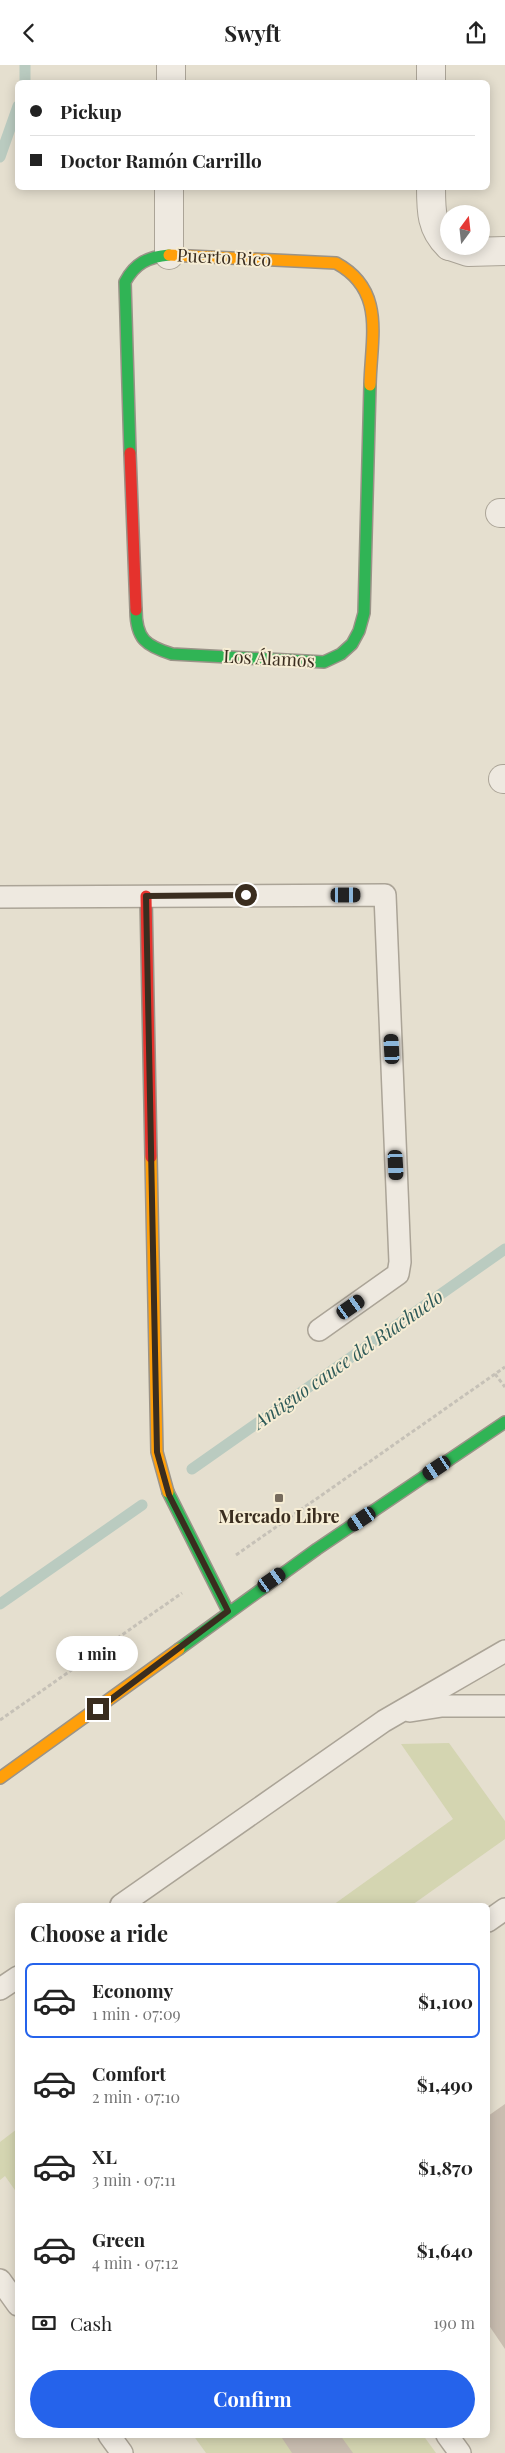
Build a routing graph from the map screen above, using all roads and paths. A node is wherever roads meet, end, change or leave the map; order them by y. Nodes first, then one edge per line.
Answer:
1 (171, 65) edge
2 (431, 65) edge
3 (171, 80) edge
4 (431, 80) edge
5 (170, 190) edge
6 (431, 190) edge
7 (440, 236) edge
8 (490, 250) edge
9 (505, 251) edge
10 (169, 255) junction
11 (336, 263) joint
12 (125, 282) joint
13 (146, 896) junction
14 (0, 897) edge
15 (319, 1330) dead end
16 (505, 1367) edge
17 (495, 1374) junction
18 (505, 1387) edge
19 (505, 1422) edge
20 (209, 1574) junction
21 (228, 1611) junction
22 (505, 1651) edge
23 (505, 1706) edge
24 (0, 1720) edge
25 (384, 1721) junction
26 (0, 1778) edge
27 (124, 1903) edge
28 (505, 1909) edge
29 (490, 1920) edge
30 (15, 1979) edge
31 (0, 1989) edge
32 (0, 2280) edge
33 (15, 2301) edge
34 (111, 2438) edge
35 (449, 2438) edge
36 (122, 2453) edge
37 (460, 2453) edge

1 - 3 street
2 - 4 street
5 - 10 street
6 - 7 street
8 - 9 street
10 - 11 street, Puerto Rico
10 - 12 street, Puerto Rico
11 - 12 street, Los Álamos
13 - 14 lane
13 - 15 lane
13 - 20 street
16 - 17 path
17 - 18 path
17 - 20 path
19 - 21 street
20 - 21 street
20 - 24 path
21 - 26 street
22 - 25 lane
23 - 25 lane
25 - 27 lane
28 - 29 lane
30 - 31 lane
32 - 33 lane
34 - 36 lane
35 - 37 lane

